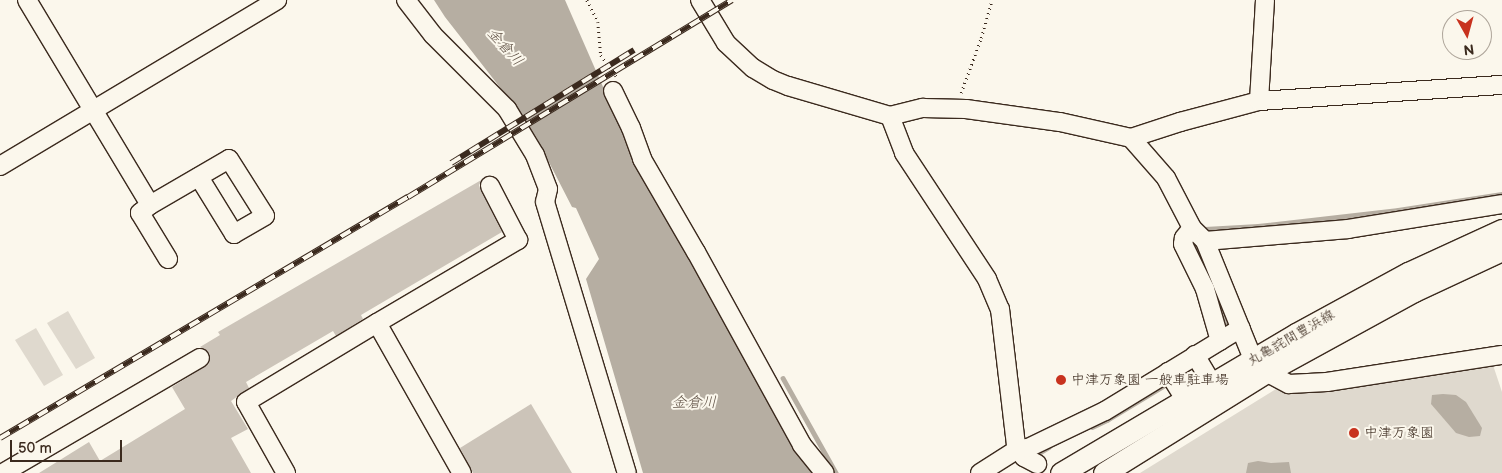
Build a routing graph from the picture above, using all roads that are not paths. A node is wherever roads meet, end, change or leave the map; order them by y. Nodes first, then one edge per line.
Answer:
1 (27, 0) edge
2 (276, 0) edge
3 (406, 0) edge
4 (700, 0) edge
5 (1265, 0) edge
6 (1502, 85) edge
7 (614, 91) dead end
8 (1259, 101) junction
9 (93, 110) junction
10 (890, 116) junction
11 (1131, 138) junction
12 (0, 166) edge
13 (199, 176) dead end
14 (490, 186) dead end
15 (1502, 204) edge
16 (150, 205) junction
17 (1502, 230) edge
18 (1199, 235) junction
19 (1502, 250) edge
20 (168, 259) dead end
21 (377, 323) junction
22 (1230, 335) junction
23 (1502, 355) edge
24 (200, 358) dead end
25 (1202, 366) junction
26 (1260, 366) junction
27 (1175, 383) junction
28 (1028, 458) junction
29 (459, 472) edge
30 (3, 473) edge
31 (286, 473) edge
32 (627, 473) edge
33 (825, 473) edge
34 (980, 473) edge
35 (1061, 473) edge
36 (1104, 473) edge

1 - 9 street
2 - 9 street
3 - 32 street
4 - 10 street
5 - 8 street
6 - 8 street
7 - 33 street
8 - 11 street
9 - 12 street
9 - 16 street
10 - 11 street
10 - 28 street
11 - 18 street
13 - 16 street
14 - 21 street
15 - 18 street
16 - 20 street
17 - 26 main road, 丸亀詫間豊浜線
18 - 22 street
18 - 22 street
19 - 26 main road, 丸亀詫間豊浜線
21 - 29 street
21 - 31 street
22 - 25 street
22 - 26 street
23 - 26 street
24 - 30 street
25 - 26 main road, 丸亀詫間豊浜線
25 - 27 main road, 丸亀詫間豊浜線
25 - 27 street
26 - 36 main road, 丸亀詫間豊浜線
27 - 28 street
27 - 35 main road, 丸亀詫間豊浜線
28 - 34 street

